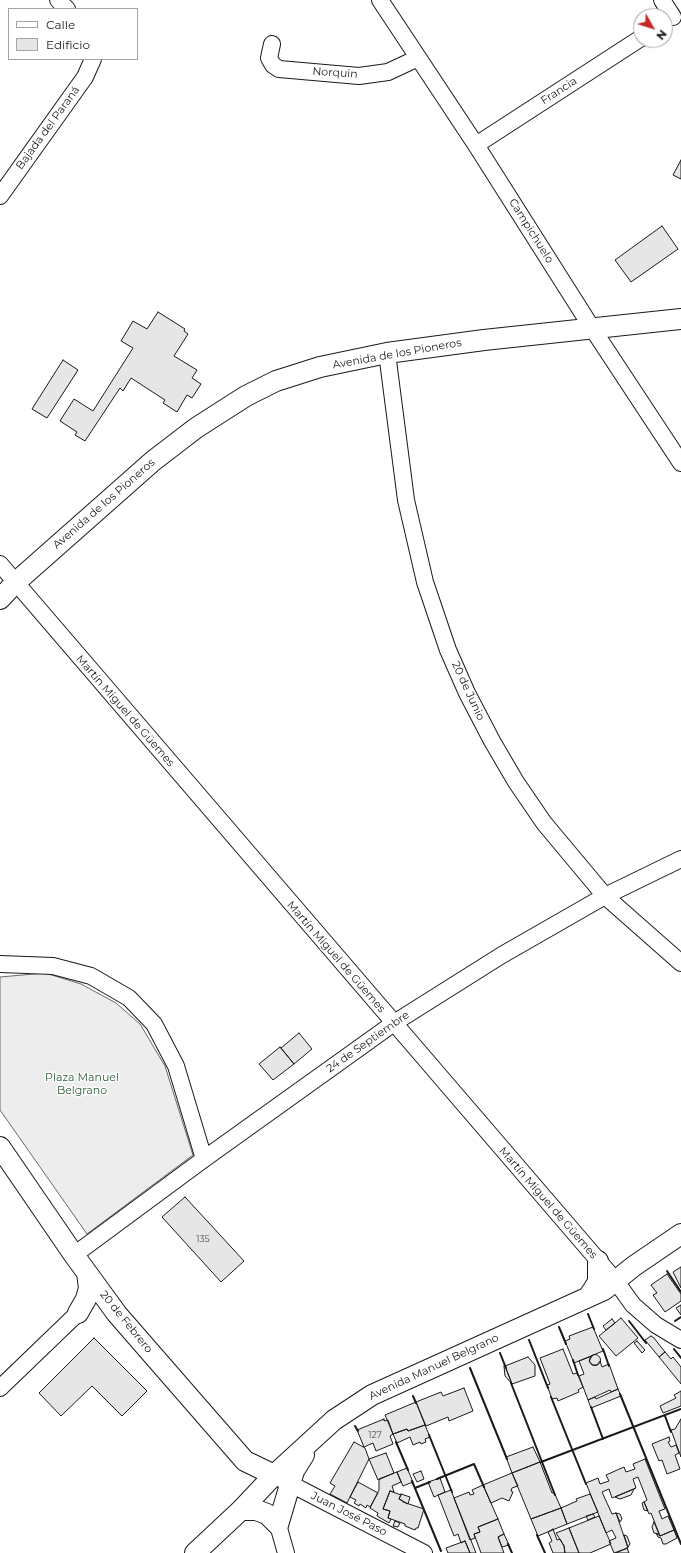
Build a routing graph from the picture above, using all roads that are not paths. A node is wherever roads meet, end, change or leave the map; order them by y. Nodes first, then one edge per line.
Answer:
1 (58, 0) edge
2 (380, 0) edge
3 (65, 8) edge
4 (633, 43) edge
5 (272, 44) dead end
6 (418, 58) junction
7 (93, 60) edge
8 (476, 145) junction
9 (0, 196) edge
10 (681, 319) edge
11 (592, 328) junction
12 (387, 353) junction
13 (681, 463) edge
14 (0, 564) edge
15 (15, 583) junction
16 (0, 599) edge
17 (681, 859) edge
18 (605, 896) junction
19 (681, 963) edge
20 (0, 964) edge
21 (394, 1023) junction
22 (0, 1147) edge
23 (204, 1159) junction
24 (681, 1234) edge
25 (74, 1255) junction
26 (598, 1261) junction
27 (87, 1273) junction
28 (615, 1280) junction
29 (590, 1296) junction
30 (116, 1312) junction
31 (78, 1313) junction
32 (681, 1340) edge
33 (0, 1388) edge
34 (245, 1461) junction
35 (282, 1479) junction
36 (241, 1510) junction
37 (278, 1525) junction
38 (195, 1553) edge
39 (286, 1553) edge
40 (424, 1553) edge

1 - 3 street
2 - 6 street, Campichuelo
4 - 8 street, Francia
5 - 6 street, Norquin
6 - 8 street, Campichuelo
7 - 9 street, Bajada del Paraná
8 - 11 street, Campichuelo
10 - 11 main road, Avenida de los Pioneros
11 - 12 main road, Avenida de los Pioneros
11 - 13 street, Campichuelo
12 - 15 main road, Avenida de los Pioneros
12 - 18 street, 20 de Junio
14 - 15 street, Martín Miguel de Güemes
15 - 16 main road
15 - 21 street, Martín Miguel de Güemes
17 - 18 street, 24 de Septiembre
18 - 19 street, 20 de Junio
18 - 21 street, 24 de Septiembre
20 - 23 street
21 - 23 street, 24 de Septiembre
21 - 26 street, Martín Miguel de Güemes
22 - 25 main road, 20 de Febrero
23 - 25 street, 24 de Septiembre
24 - 28 main road, Avenida Manuel Belgrano
25 - 27 main road, 20 de Febrero
26 - 28 street, Martín Miguel de Güemes
26 - 29 main road
27 - 30 main road, 20 de Febrero
27 - 31 main road
28 - 29 main road, Avenida Manuel Belgrano
28 - 32 street, Martín Miguel de Güemes
29 - 35 main road, Avenida Manuel Belgrano
30 - 31 main road
30 - 34 main road, 20 de Febrero
31 - 33 street
34 - 35 main road, 20 de Febrero
34 - 36 main road
35 - 36 main road
35 - 37 main road, Avenida Manuel Belgrano
35 - 40 street, Juan José Paso
36 - 37 main road
36 - 38 main road
37 - 39 street

